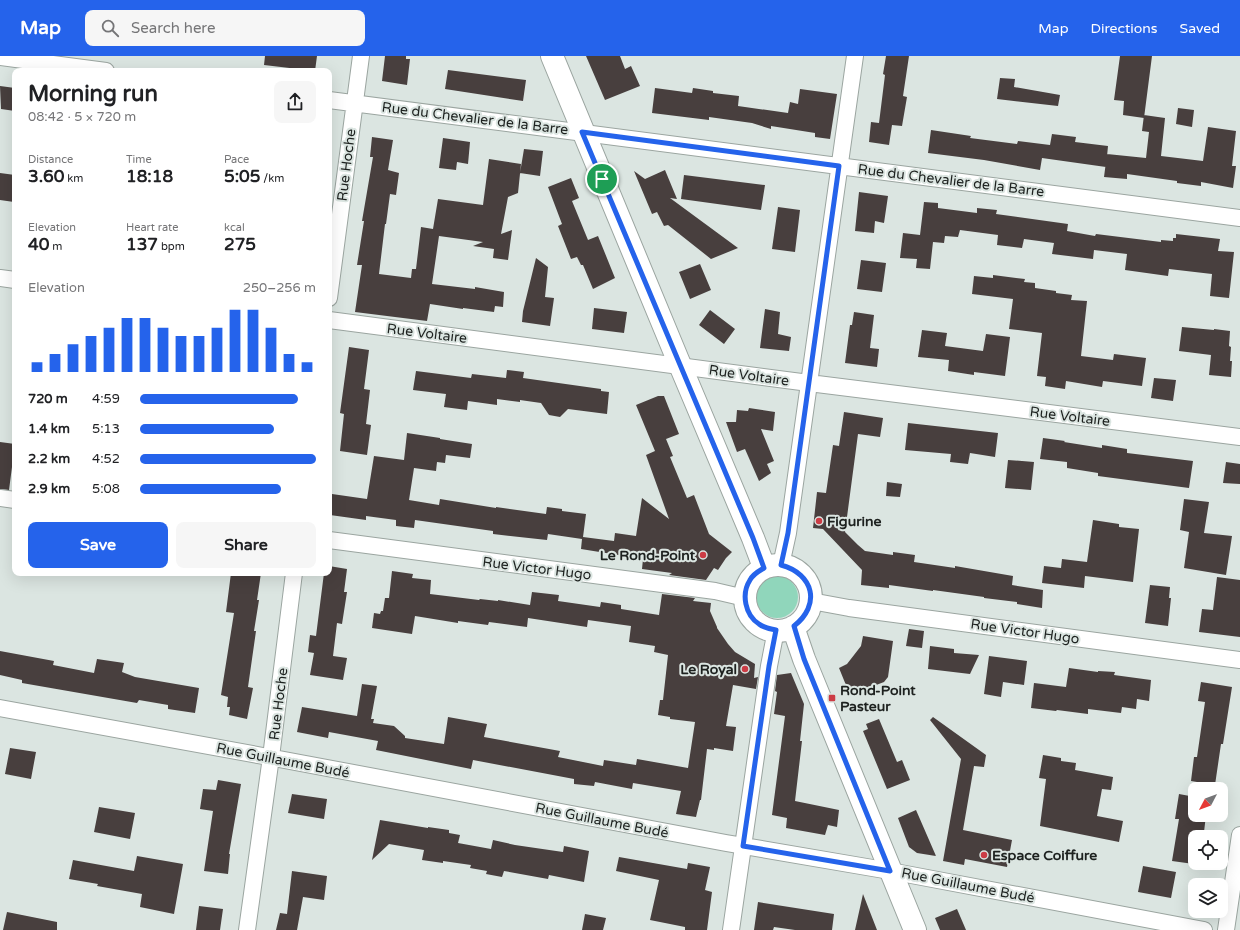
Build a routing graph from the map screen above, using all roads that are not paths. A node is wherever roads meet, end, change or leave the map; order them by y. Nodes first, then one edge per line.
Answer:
1 (361, 56) edge
2 (552, 56) edge
3 (855, 56) edge
4 (0, 57) edge
5 (83, 68) edge
6 (332, 100) edge
7 (354, 103) junction
8 (582, 132) junction
9 (839, 166) junction
10 (1240, 218) edge
11 (332, 275) edge
12 (0, 278) edge
13 (12, 280) edge
14 (332, 320) edge
15 (680, 365) junction
16 (809, 383) junction
17 (1240, 437) edge
18 (0, 498) edge
19 (12, 500) edge
20 (332, 540) edge
21 (773, 566) junction
22 (294, 576) edge
23 (745, 598) junction
24 (811, 601) junction
25 (785, 628) junction
26 (1240, 660) edge
27 (0, 708) edge
28 (271, 757) junction
29 (1240, 835) edge
30 (743, 846) junction
31 (890, 871) junction
32 (247, 930) edge
33 (731, 930) edge
34 (915, 930) edge
35 (1204, 930) edge
36 (1226, 930) edge

1 - 7 street, Rue Hoche
2 - 8 street
3 - 9 street
4 - 5 street
6 - 7 street, Rue du Chevalier de la Barre
7 - 8 street, Rue du Chevalier de la Barre
7 - 11 street, Rue Hoche
8 - 9 street, Rue du Chevalier de la Barre
8 - 15 street
9 - 10 street, Rue du Chevalier de la Barre
9 - 16 street
12 - 13 street
14 - 15 street, Rue Voltaire
15 - 16 street, Rue Voltaire
15 - 21 street
16 - 17 street, Rue Voltaire
16 - 21 street
18 - 19 street
20 - 23 street, Rue Victor Hugo
21 - 23 street
21 - 24 street
22 - 28 street, Rue Hoche
23 - 25 street
24 - 25 street
24 - 26 street, Rue Victor Hugo
25 - 30 street
25 - 31 street
27 - 28 street, Rue Guillaume Budé
28 - 30 street, Rue Guillaume Budé
28 - 32 street, Rue Hoche
29 - 36 street
30 - 31 street, Rue Guillaume Budé
30 - 33 street
31 - 34 street
31 - 35 street, Rue Guillaume Budé

